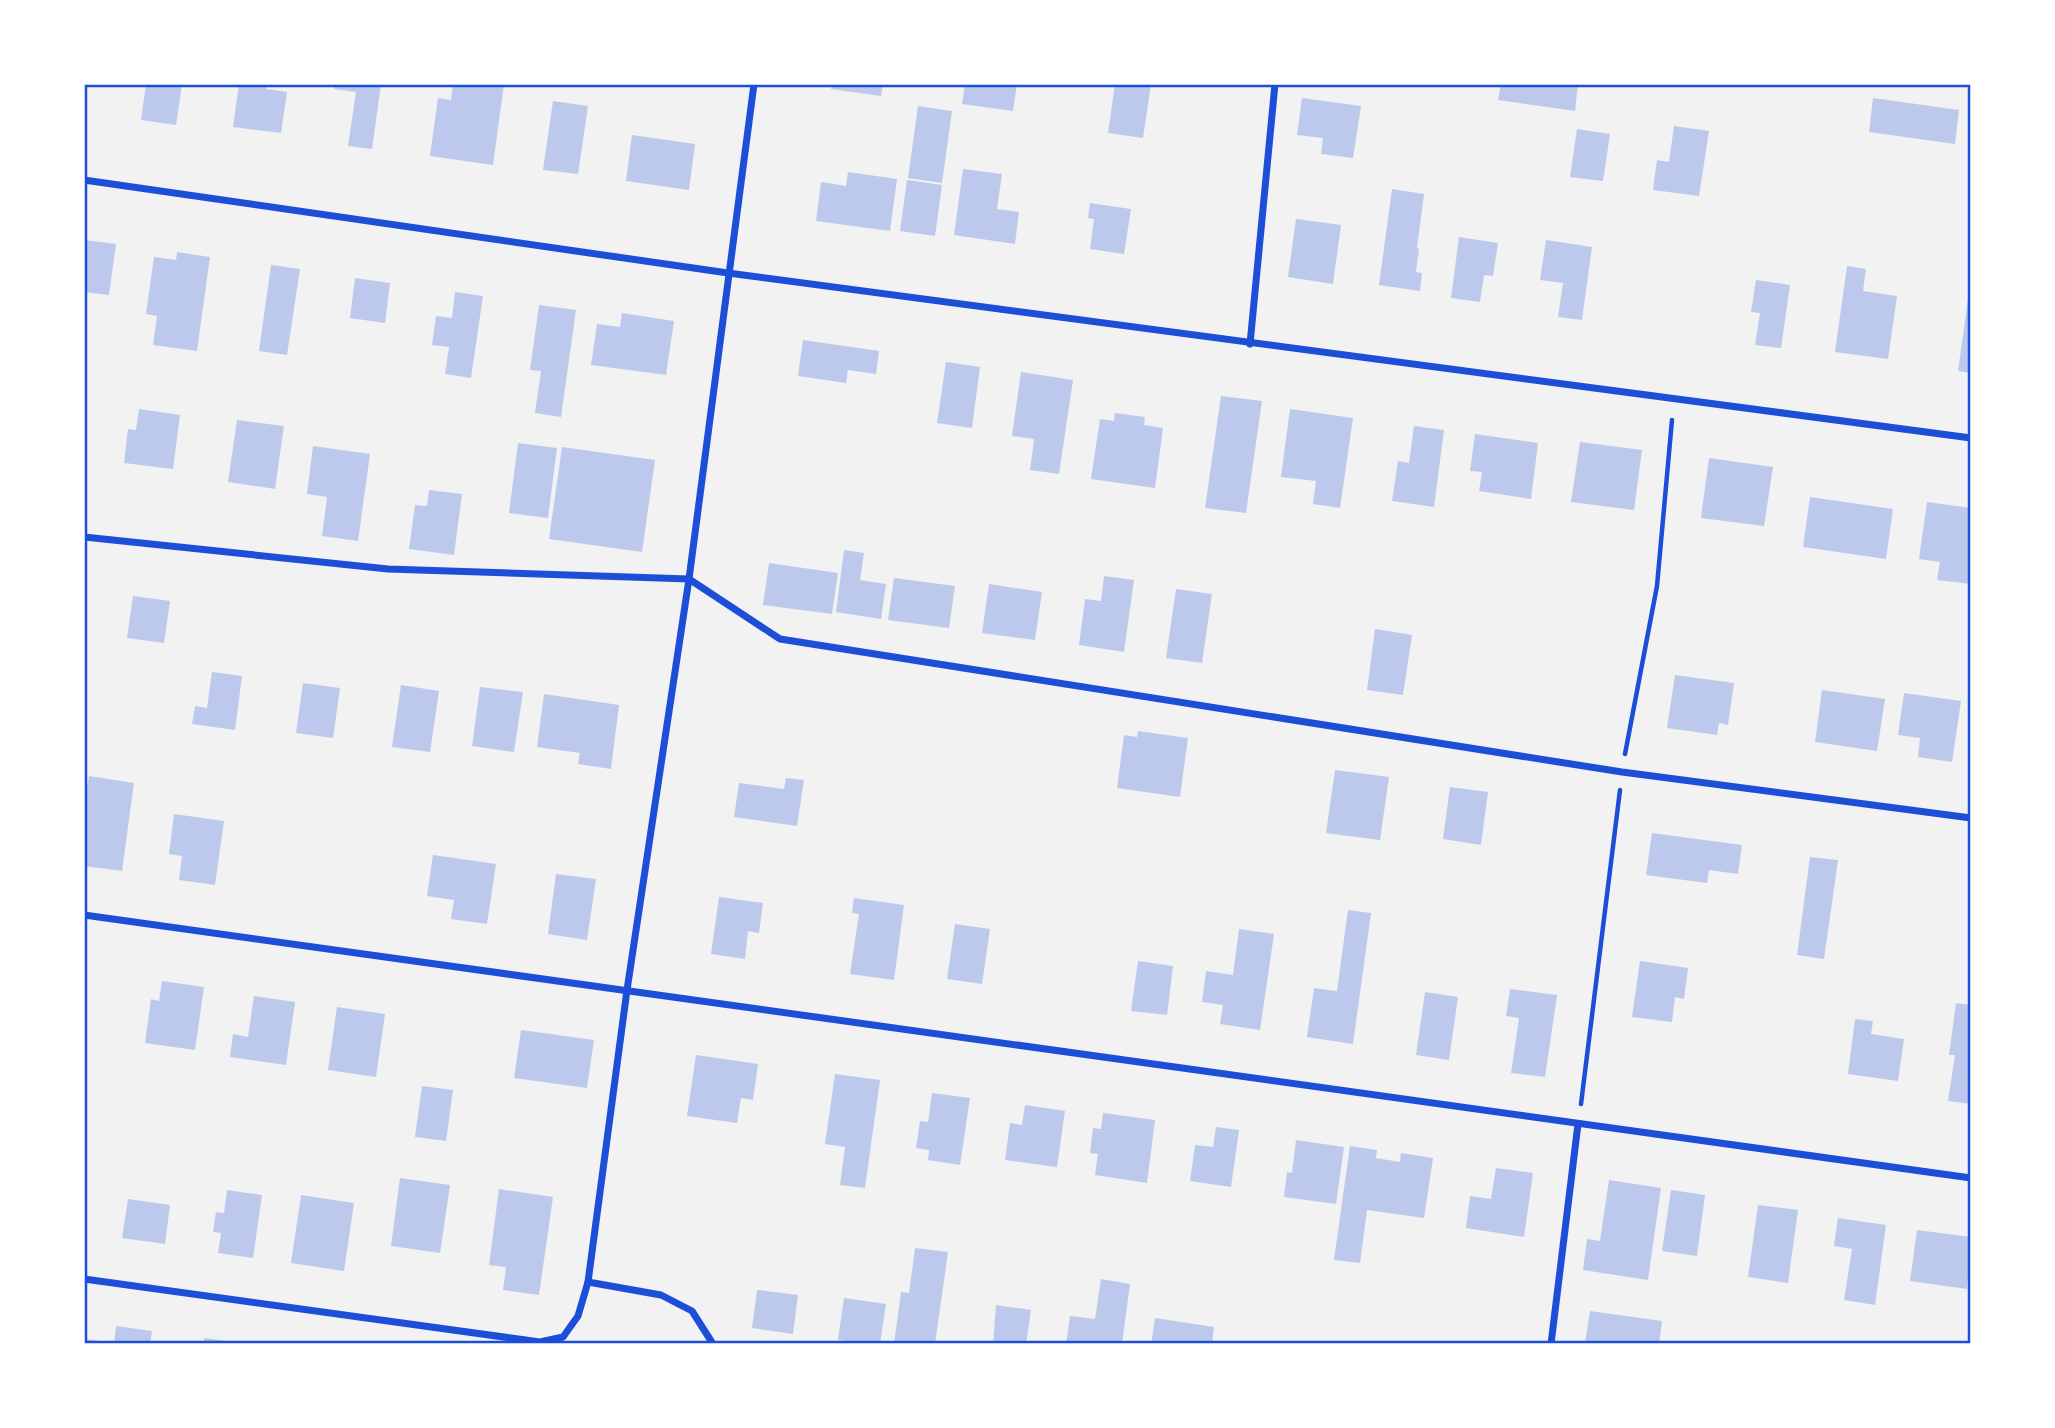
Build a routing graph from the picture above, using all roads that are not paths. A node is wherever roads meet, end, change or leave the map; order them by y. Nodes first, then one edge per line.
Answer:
1 (754, 84) edge
2 (1275, 84) edge
3 (84, 180) edge
4 (728, 273) junction
5 (1250, 344) junction
6 (1971, 438) edge
7 (84, 537) edge
8 (689, 579) junction
9 (1971, 818) edge
10 (84, 915) edge
11 (627, 990) junction
12 (1578, 1124) junction
13 (1971, 1178) edge
14 (84, 1279) edge
15 (588, 1282) junction
16 (713, 1344) edge
17 (1551, 1344) edge

1 - 4 street
2 - 5 street
3 - 4 street
4 - 5 street
4 - 8 street
5 - 6 street
7 - 8 street
8 - 9 street
8 - 11 street
10 - 11 street
11 - 12 street
11 - 15 street
12 - 13 street
12 - 17 street
14 - 15 street
15 - 16 street

